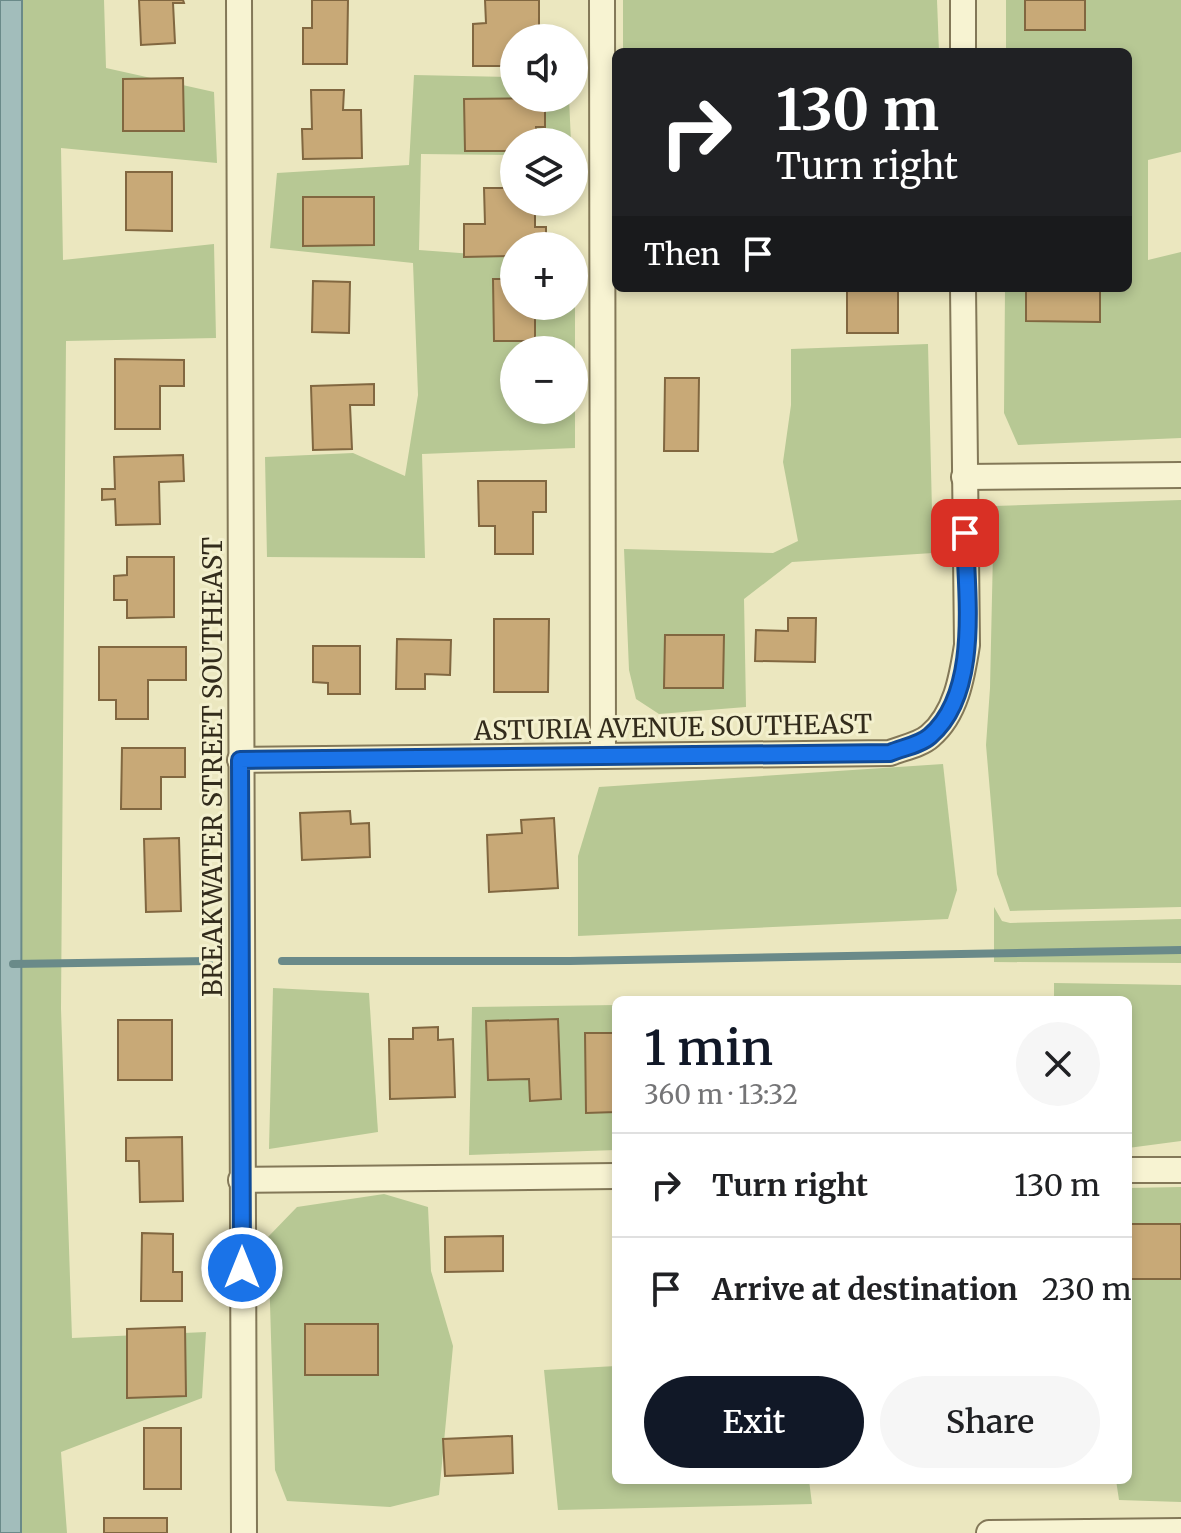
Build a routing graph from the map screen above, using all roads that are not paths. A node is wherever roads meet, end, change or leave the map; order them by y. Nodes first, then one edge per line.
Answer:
1 (239, 0) edge
2 (602, 0) edge
3 (963, 0) edge
4 (963, 48) edge
5 (963, 292) edge
6 (1181, 475) edge
7 (964, 477) junction
8 (603, 756) junction
9 (240, 760) junction
10 (1132, 1170) edge
11 (1181, 1170) edge
12 (612, 1176) edge
13 (241, 1180) junction
14 (1181, 1531) edge
15 (244, 1533) edge
16 (989, 1533) edge

1 - 9 street, BREAKWATER STREET SOUTHEAST
2 - 8 street
3 - 4 street
5 - 7 street, ASTURIA AVENUE SOUTHEAST
6 - 7 street
7 - 8 street, ASTURIA AVENUE SOUTHEAST
8 - 9 street, ASTURIA AVENUE SOUTHEAST
9 - 13 street, BREAKWATER STREET SOUTHEAST
10 - 11 street
12 - 13 street
13 - 15 street, BREAKWATER STREET SOUTHEAST
14 - 16 street

